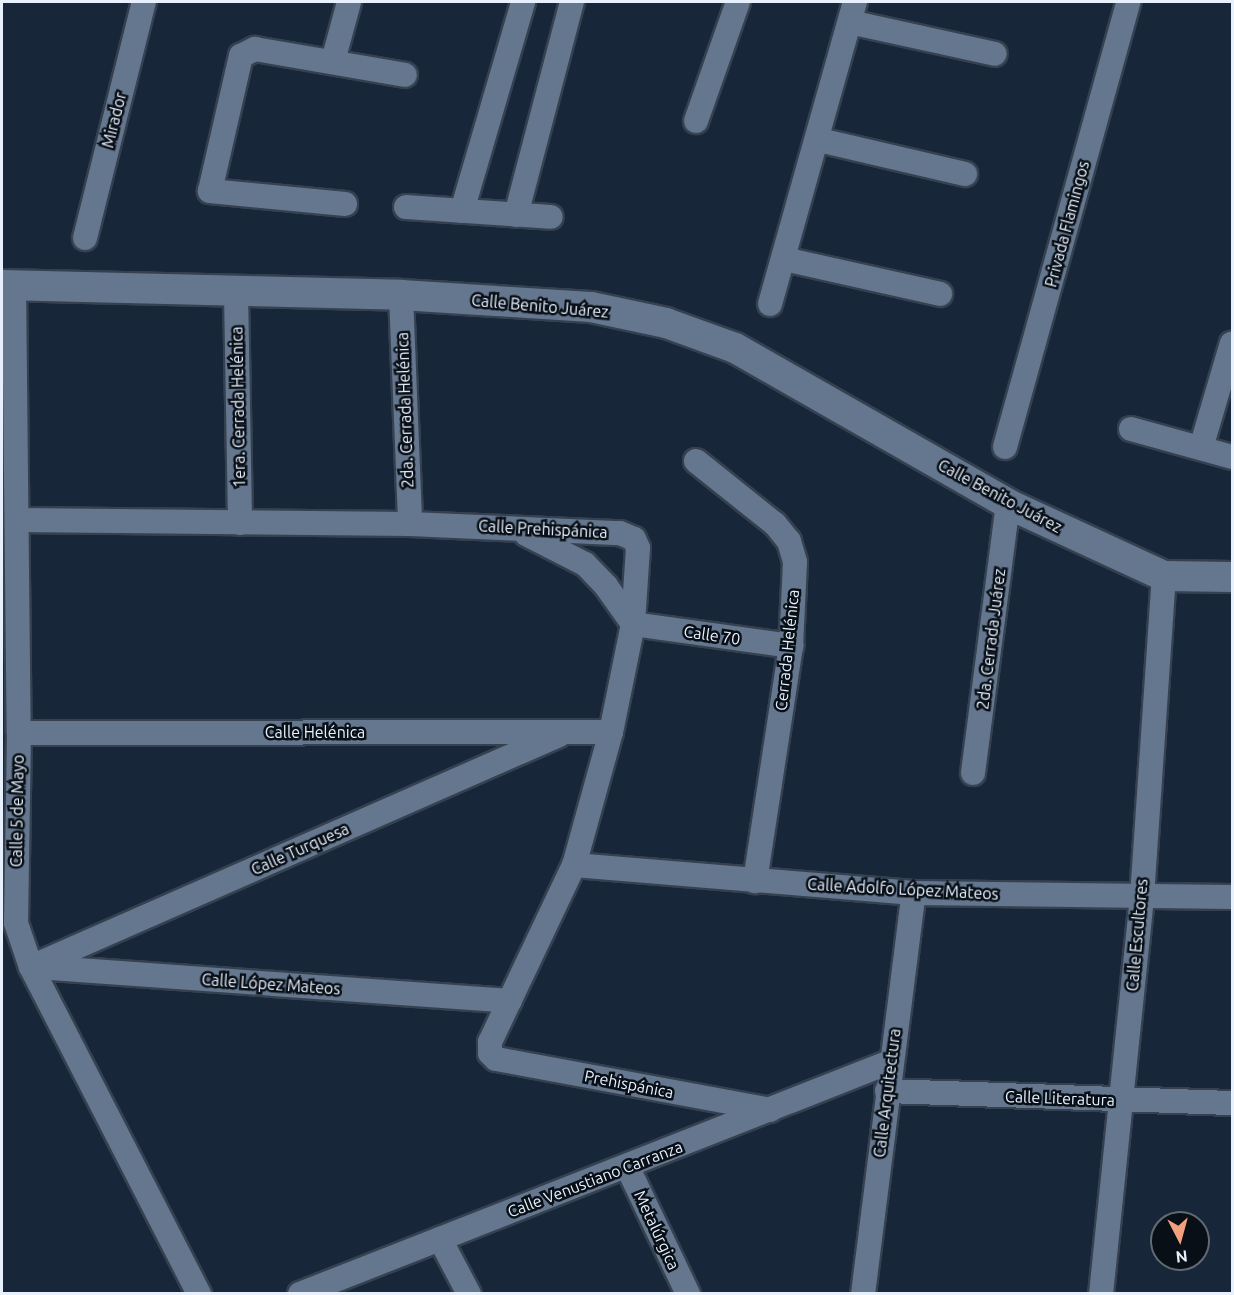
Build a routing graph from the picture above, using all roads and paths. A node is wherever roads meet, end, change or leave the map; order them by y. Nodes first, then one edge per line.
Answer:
1 (144, 2) edge
2 (349, 2) edge
3 (523, 2) edge
4 (572, 2) edge
5 (738, 2) edge
6 (1128, 2) edge
7 (853, 12) edge
8 (995, 54) dead end
9 (333, 61) junction
10 (405, 75) dead end
11 (696, 121) dead end
12 (819, 140) junction
13 (965, 174) dead end
14 (345, 204) dead end
15 (406, 207) dead end
16 (462, 211) junction
17 (516, 215) junction
18 (551, 217) dead end
19 (85, 238) dead end
20 (784, 259) junction
21 (8, 285) edge
22 (236, 291) junction
23 (940, 294) dead end
24 (401, 295) junction
25 (770, 304) dead end
26 (1233, 344) edge
27 (1131, 429) dead end
28 (1005, 447) dead end
29 (1201, 447) junction
30 (1233, 457) edge
31 (696, 461) dead end
32 (1008, 504) junction
33 (17, 520) junction
34 (240, 522) junction
35 (410, 524) junction
36 (512, 528) junction
37 (1164, 576) junction
38 (1233, 577) edge
39 (633, 624) junction
40 (791, 646) junction
41 (569, 731) junction
42 (611, 732) junction
43 (19, 733) junction
44 (974, 773) dead end
45 (9, 854) edge
46 (574, 865) junction
47 (755, 881) junction
48 (914, 893) junction
49 (1142, 897) junction
50 (1233, 897) edge
51 (31, 967) junction
52 (510, 1001) junction
53 (489, 1053) joint
54 (890, 1062) junction
55 (887, 1091) junction
56 (1121, 1101) junction
57 (1233, 1104) edge
58 (770, 1110) junction
59 (627, 1166) junction
60 (440, 1239) junction
61 (199, 1293) edge
62 (300, 1293) edge
63 (469, 1293) edge
64 (688, 1293) edge
65 (863, 1293) edge
66 (1101, 1293) edge

1 - 19 street, Mirador
2 - 9 street
3 - 16 street
4 - 17 street
5 - 11 street
6 - 28 street, Privada Flamingos
7 - 8 street
7 - 12 street
9 - 10 street
9 - 14 street
12 - 13 street
12 - 20 street
15 - 16 street
16 - 17 street
17 - 18 street
20 - 23 street
20 - 25 street
21 - 22 street, Calle Benito Juárez
21 - 33 street, Calle 5 de Mayo
22 - 24 street, Calle Benito Juárez
22 - 34 street, 1era. Cerrada Helénica
24 - 32 street, Calle Benito Juárez
24 - 35 street, 2da. Cerrada Helénica
26 - 29 street
27 - 29 street
29 - 30 street
31 - 40 street, Cerrada Helénica
32 - 37 street, Calle Benito Juárez
32 - 44 street, 2da. Cerrada Juárez
33 - 34 street, Calle Prehispánica
33 - 43 street, Calle 5 de Mayo
34 - 35 street, Calle Prehispánica
35 - 36 street, Calle Prehispánica
36 - 39 street
36 - 39 street, Calle Prehispánica
37 - 38 street, Calle Benito Juárez
37 - 49 street, Calle Escultores
39 - 40 street, Calle 70
39 - 42 street, Calle Prehispánica
40 - 47 street, Cerrada Helénica
41 - 42 street, Calle Helénica
41 - 43 street, Calle Helénica
41 - 51 street, Calle Turquesa
42 - 46 street, Calle Prehispánica
43 - 45 street, Calle 5 de Mayo
45 - 51 street, Calle 5 de Mayo
46 - 47 street, Calle Adolfo López Mateos
46 - 52 street, Calle Prehispánica
47 - 48 street, Calle Adolfo López Mateos
48 - 49 street, Calle Adolfo López Mateos
48 - 54 street, Calle Arquitectura
49 - 50 street, Calle Adolfo López Mateos
49 - 56 street, Calle Escultores
51 - 52 street, Calle López Mateos
51 - 61 street, Calle 5 de Mayo
52 - 53 street, Calle Prehispánica
53 - 58 street, Prehispánica
54 - 55 street, Calle Arquitectura
54 - 58 street, Calle Venustiano Carranza
55 - 56 street, Calle Literatura
55 - 65 street, Calle Arquitectura
56 - 57 street, Calle Literatura
56 - 66 street, Calle Escultores
58 - 59 street, Calle Venustiano Carranza
59 - 60 street, Calle Venustiano Carranza
59 - 64 street, Metalúrgica
60 - 62 street, Calle Venustiano Carranza
60 - 63 street

